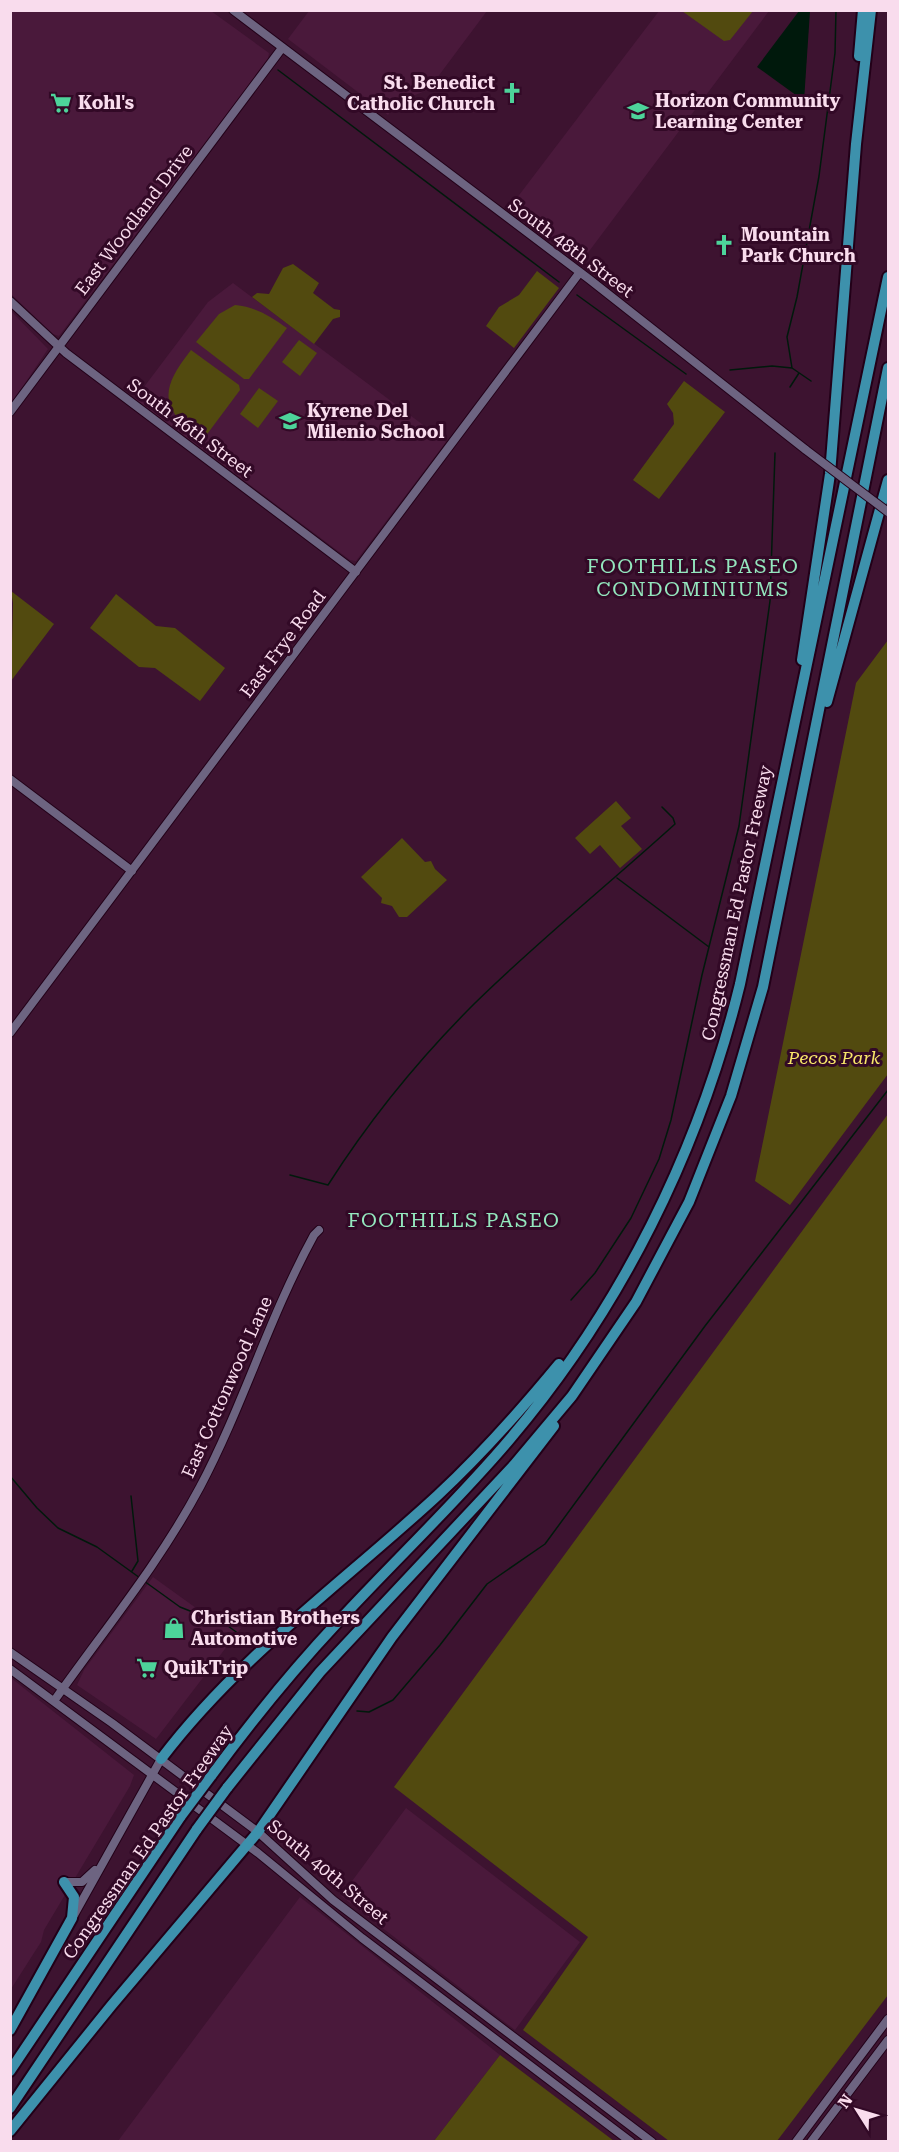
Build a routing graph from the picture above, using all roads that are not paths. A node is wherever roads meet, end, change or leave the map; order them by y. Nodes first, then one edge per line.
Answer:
1 (233, 10) edge
2 (863, 10) edge
3 (872, 10) edge
4 (282, 48) junction
5 (856, 144) junction
6 (580, 272) junction
7 (888, 277) edge
8 (10, 301) edge
9 (58, 347) junction
10 (888, 368) edge
11 (10, 411) edge
12 (888, 480) edge
13 (888, 512) edge
14 (356, 572) junction
15 (783, 774) junction
16 (806, 777) junction
17 (10, 779) edge
18 (132, 871) junction
19 (10, 1033) edge
20 (320, 1230) dead end
21 (601, 1313) junction
22 (572, 1396) junction
23 (10, 1652) edge
24 (10, 1669) edge
25 (63, 1688) junction
26 (54, 1701) junction
27 (161, 1759) junction
28 (152, 1773) junction
29 (258, 1832) junction
30 (247, 1845) junction
31 (107, 1855) junction
32 (64, 1882) joint
33 (72, 1918) junction
34 (352, 1930) junction
35 (412, 1960) junction
36 (888, 2019) edge
37 (10, 2030) edge
38 (888, 2040) edge
39 (10, 2071) edge
40 (10, 2108) edge
41 (10, 2131) edge
42 (631, 2142) edge
43 (652, 2142) edge
44 (796, 2142) edge
45 (811, 2142) edge

1 - 4 street, South 48th Street
2 - 5 highway
3 - 5 highway
4 - 6 street, South 48th Street
4 - 9 street, East Woodland Drive
5 - 15 highway
6 - 13 street, South 48th Street, bridge
6 - 14 street, East Frye Road
7 - 15 highway, Congressman Ed Pastor Freeway
8 - 9 street, South 46th Street
9 - 11 street, East Woodland Drive
9 - 14 street, South 46th Street
10 - 16 highway, Congressman Ed Pastor Freeway
12 - 16 highway
14 - 18 street, East Frye Road
15 - 21 highway, Congressman Ed Pastor Freeway
16 - 22 highway, Congressman Ed Pastor Freeway
17 - 18 street
18 - 19 street, East Frye Road
20 - 25 street, East Cottonwood Lane
21 - 27 highway
21 - 39 highway, Congressman Ed Pastor Freeway, bridge
22 - 29 highway
22 - 40 highway, Congressman Ed Pastor Freeway, bridge
23 - 25 street, South 40th Street
24 - 26 street, South 40th Street
25 - 26 street, East Cottonwood Lane
25 - 27 street, South 40th Street
26 - 28 street, South 40th Street
27 - 28 street
27 - 29 street, South 40th Street
28 - 30 street, South 40th Street
28 - 31 street
29 - 30 highway
29 - 35 street, South 40th Street
30 - 34 street, South 40th Street
30 - 41 highway
31 - 32 street
31 - 33 street
32 - 33 highway
33 - 37 highway
34 - 35 street
34 - 42 street, South 40th Street
35 - 43 street, South 40th Street
36 - 44 street
38 - 45 street

